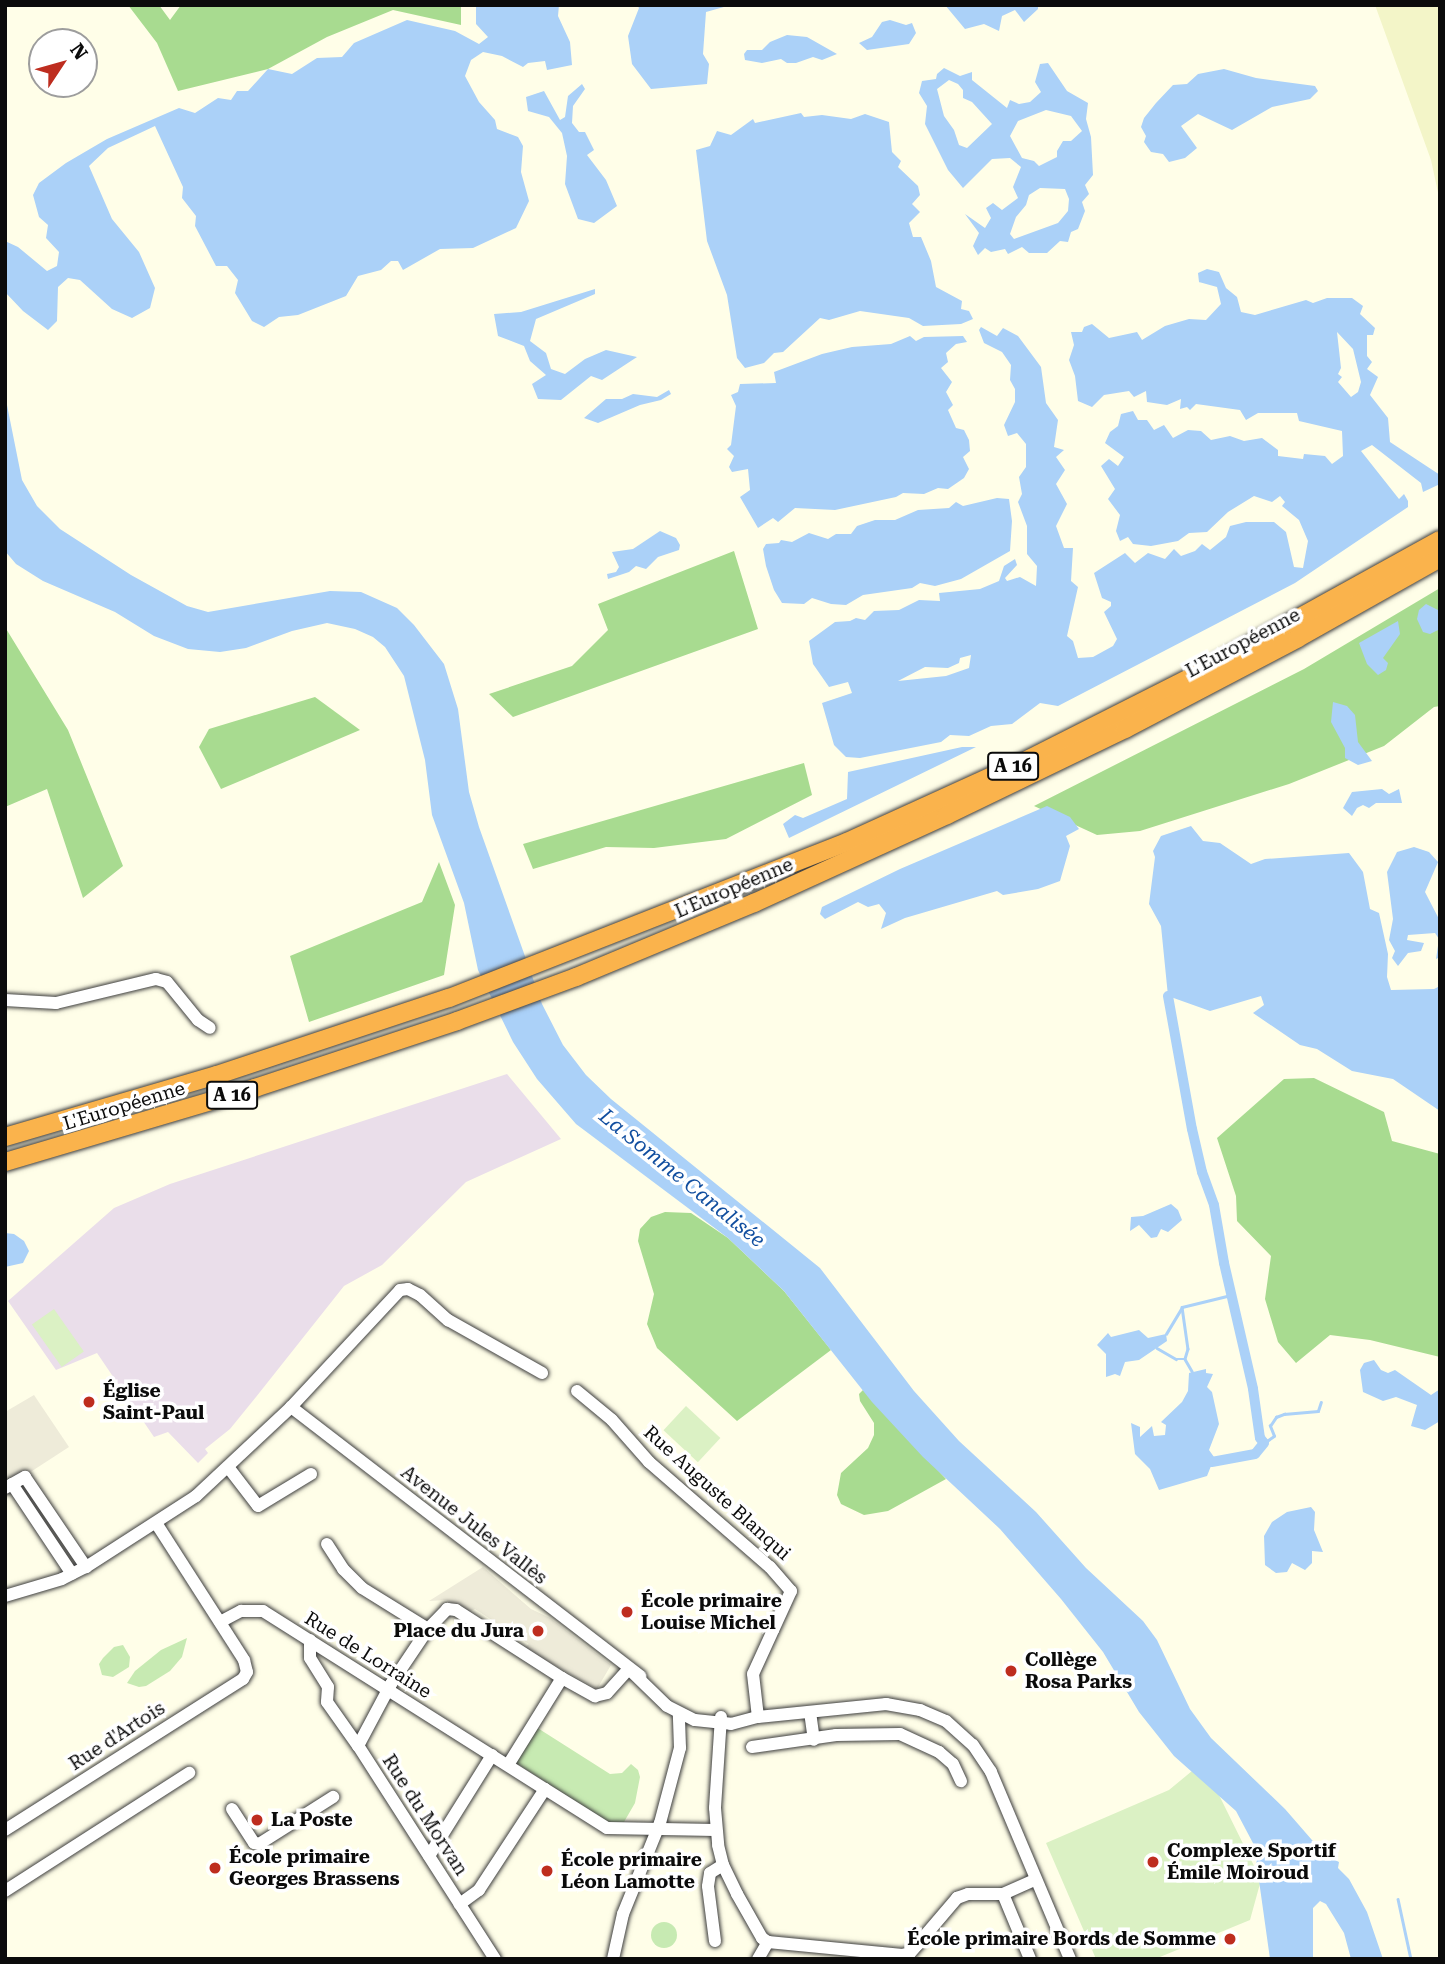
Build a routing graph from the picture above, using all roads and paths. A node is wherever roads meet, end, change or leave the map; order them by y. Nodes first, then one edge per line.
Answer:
1 (1440, 540) edge
2 (1440, 558) edge
3 (5, 1000) edge
4 (210, 1028) dead end
5 (5, 1137) edge
6 (5, 1162) edge
7 (542, 1373) dead end
8 (577, 1391) dead end
9 (291, 1407) junction
10 (228, 1467) junction
11 (311, 1474) dead end
12 (9, 1486) edge
13 (156, 1523) junction
14 (327, 1544) dead end
15 (86, 1567) junction
16 (72, 1574) junction
17 (5, 1596) edge
18 (220, 1622) junction
19 (428, 1629) junction
20 (310, 1640) junction
21 (631, 1671) junction
22 (562, 1678) junction
23 (388, 1690) junction
24 (810, 1712) junction
25 (680, 1714) junction
26 (696, 1716) junction
27 (758, 1717) junction
28 (721, 1720) junction
29 (814, 1740) junction
30 (358, 1746) junction
31 (752, 1746) dead end
32 (492, 1755) junction
33 (508, 1765) junction
34 (189, 1773) dead end
35 (961, 1781) dead end
36 (545, 1789) junction
37 (333, 1797) dead end
38 (232, 1809) dead end
39 (5, 1830) edge
40 (658, 1830) junction
41 (715, 1830) junction
42 (429, 1856) junction
43 (723, 1866) junction
44 (1037, 1880) junction
45 (5, 1891) edge
46 (1003, 1894) junction
47 (460, 1904) junction
48 (715, 1941) dead end
49 (768, 1942) junction
50 (495, 1959) edge
51 (613, 1959) edge
52 (758, 1959) edge
53 (1030, 1959) edge
54 (1070, 1959) edge

1 - 5 highway, L'Européenne / A 16
2 - 6 highway, L'Européenne / A 16
3 - 4 street
7 - 9 street
8 - 27 street, Rue Auguste Blanqui
9 - 10 street
9 - 21 street, Avenue Jules Vallès
10 - 11 street
10 - 13 street
12 - 15 street
12 - 16 street
13 - 15 street
13 - 18 street
14 - 19 street
15 - 16 street
16 - 17 street
18 - 20 street, Rue de Lorraine
18 - 39 street, Rue d'Artois
19 - 22 street
19 - 23 street, Rue du Morvan
20 - 23 street, Rue de Lorraine
20 - 30 street
21 - 22 street
21 - 25 street, Avenue Jules Vallès
21 - 26 street, Avenue Jules Vallès
22 - 33 street
23 - 30 street, Rue du Morvan
23 - 32 street, Rue de Lorraine
24 - 27 street
24 - 29 street
24 - 44 street
25 - 26 street, Avenue Jules Vallès
25 - 40 street
26 - 28 street
27 - 28 street
28 - 41 street
29 - 31 street
29 - 35 street
30 - 42 street, Rue du Morvan
32 - 33 street, Rue de Lorraine
32 - 42 street
33 - 36 street, Rue de Lorraine
34 - 45 street
36 - 40 street, Rue de Lorraine
36 - 47 street
37 - 38 street
40 - 41 street, Rue de Lorraine
40 - 51 street
41 - 43 street
42 - 47 street, Rue du Morvan
43 - 48 street
43 - 49 street
44 - 46 street
44 - 54 street
46 - 49 street
46 - 53 street
47 - 50 street, Rue du Morvan
49 - 52 street

